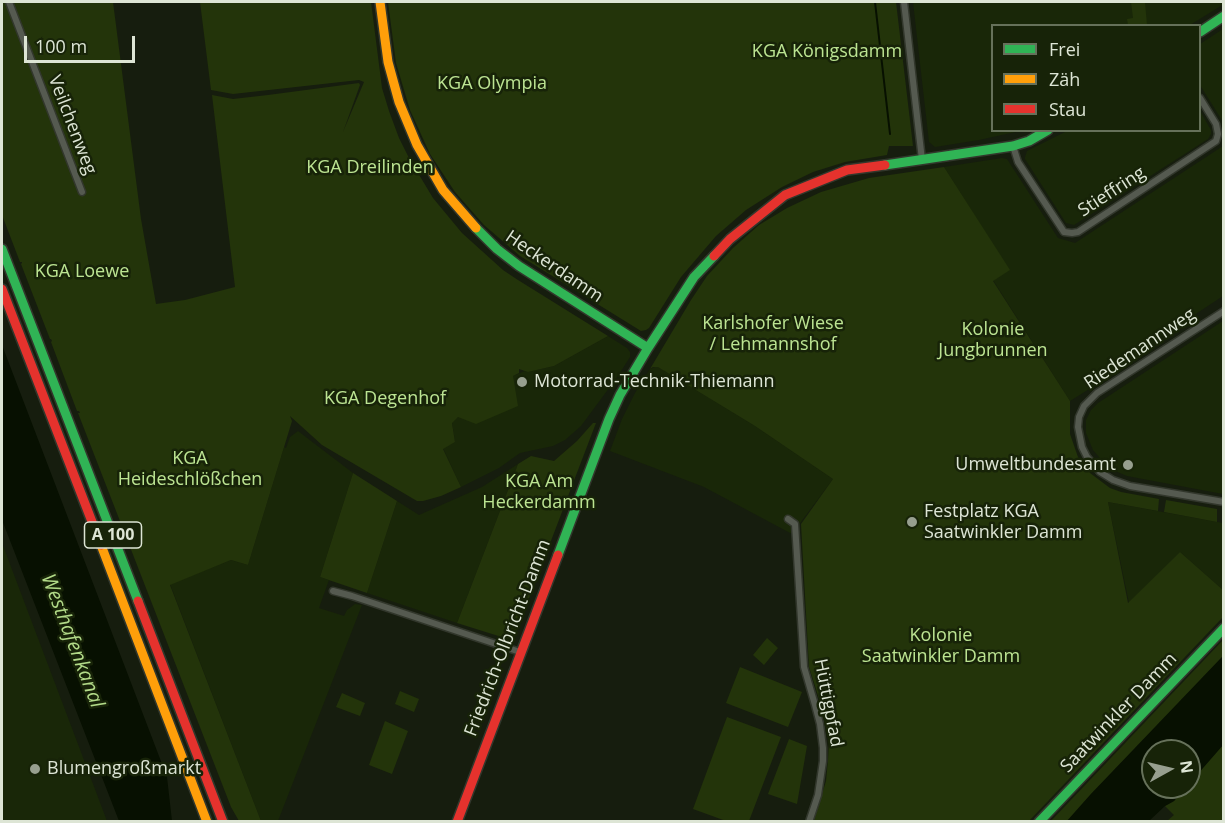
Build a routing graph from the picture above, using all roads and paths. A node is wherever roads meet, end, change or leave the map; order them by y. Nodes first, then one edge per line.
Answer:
1 (9, 2) edge
2 (380, 2) edge
3 (903, 2) edge
4 (1224, 16) edge
5 (1201, 31) edge
6 (1201, 100) edge
7 (1045, 132) edge
8 (1013, 146) junction
9 (922, 160) junction
10 (82, 192) dead end
11 (2, 249) edge
12 (2, 289) edge
13 (1224, 312) edge
14 (648, 348) junction
15 (1224, 502) edge
16 (788, 519) dead end
17 (333, 591) dead end
18 (1224, 628) edge
19 (520, 652) junction
20 (207, 822) edge
21 (223, 822) edge
22 (457, 822) edge
23 (809, 822) edge
24 (1039, 822) edge

1 - 10 street, Veilchenweg
2 - 14 main road, Heckerdamm
3 - 9 street
4 - 5 main road
6 - 8 street, Stieffring
7 - 8 main road, Friedrich-Olbricht-Damm
8 - 9 main road, Friedrich-Olbricht-Damm
9 - 14 main road, Friedrich-Olbricht-Damm
11 - 21 main road, A 100
12 - 20 main road, A 100
13 - 15 street, Riedemannweg
14 - 19 main road, Friedrich-Olbricht-Damm
16 - 23 street, Hüttigpfad
17 - 19 street
18 - 24 main road, Saatwinkler Damm
19 - 22 main road, Friedrich-Olbricht-Damm

